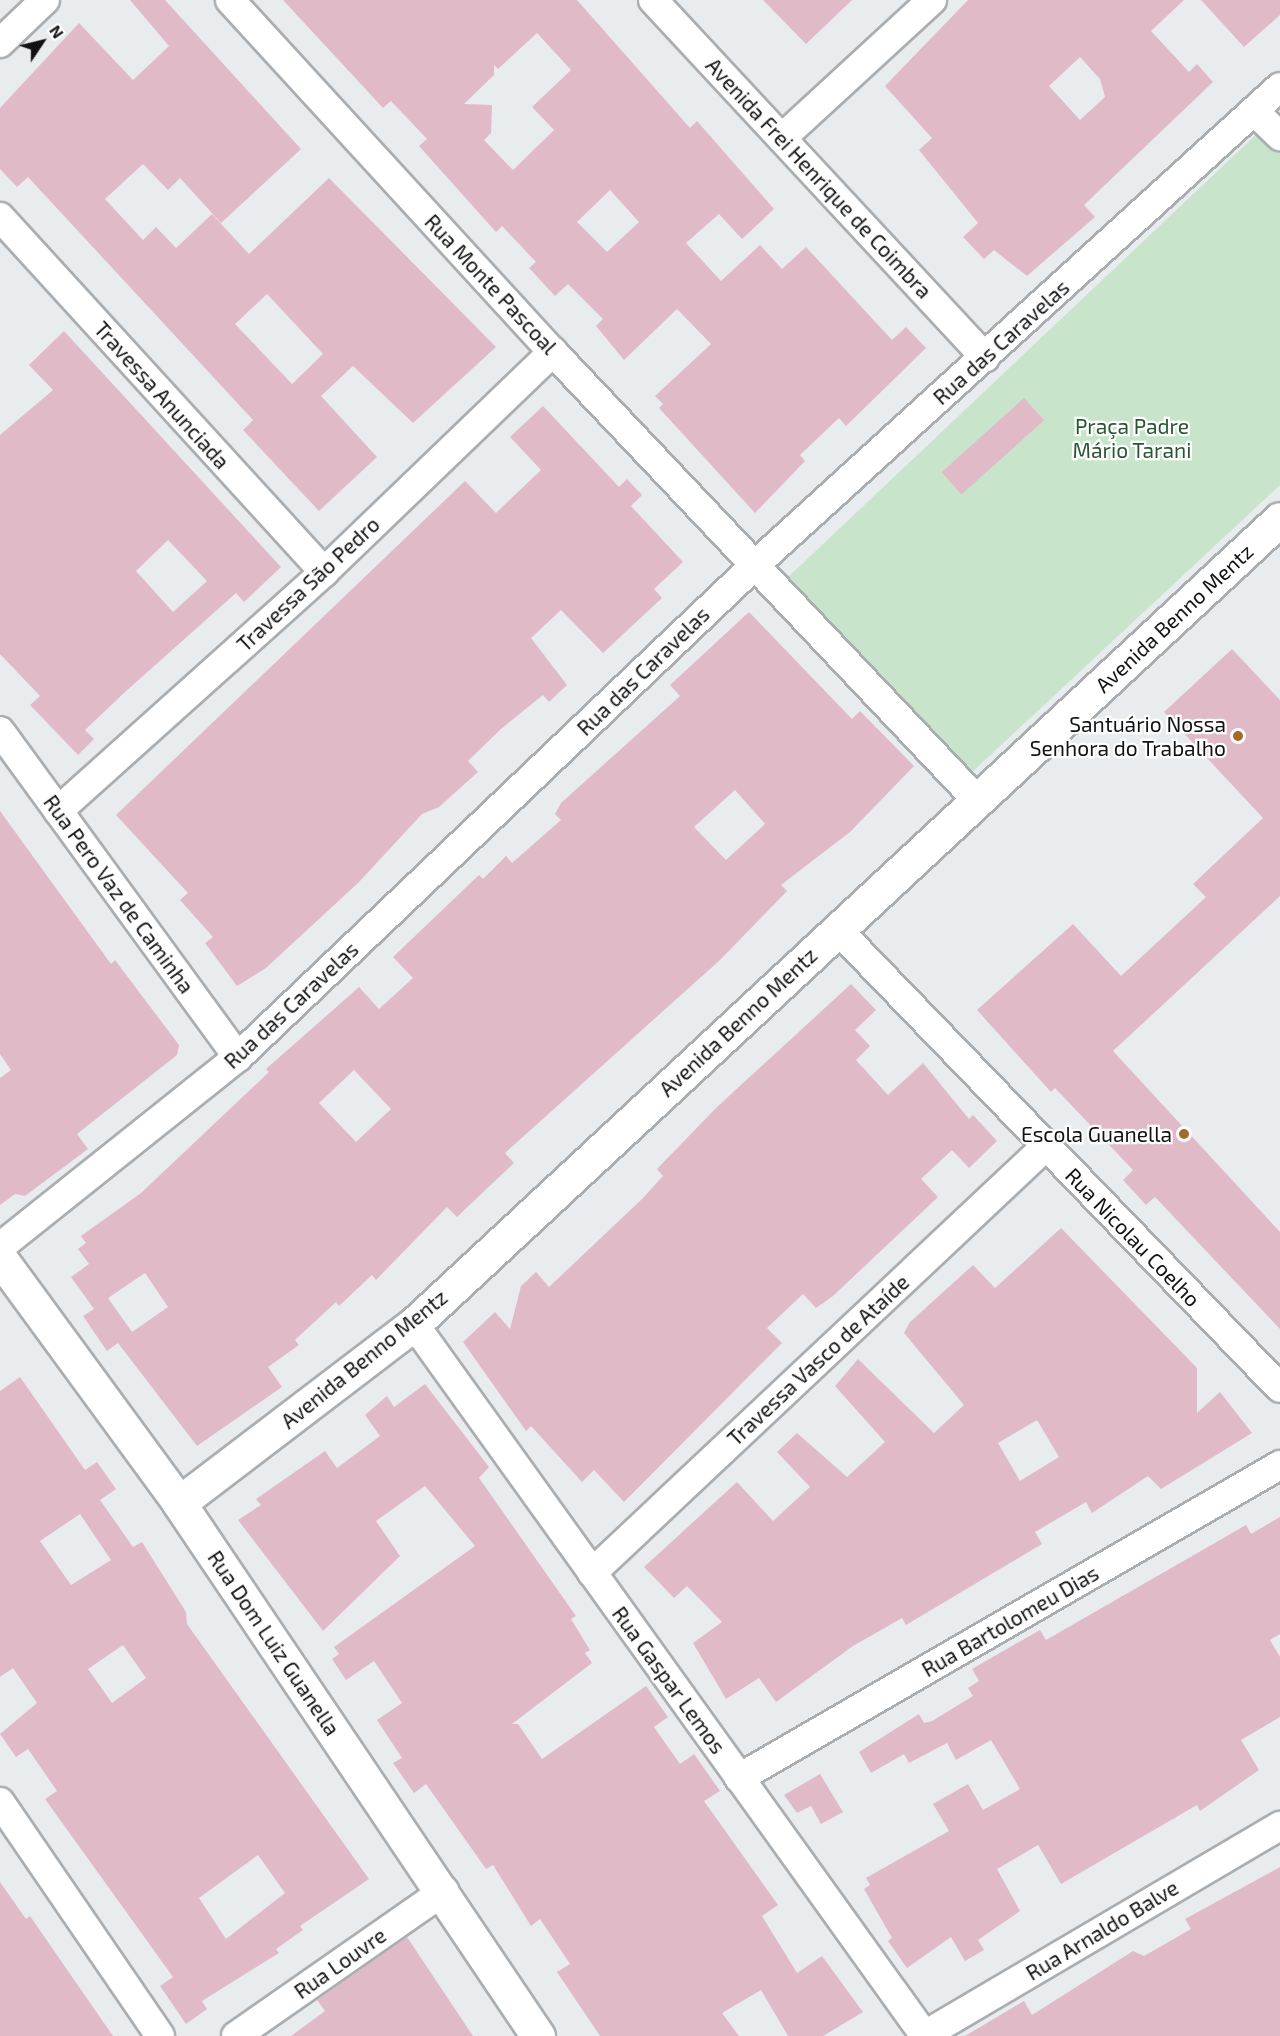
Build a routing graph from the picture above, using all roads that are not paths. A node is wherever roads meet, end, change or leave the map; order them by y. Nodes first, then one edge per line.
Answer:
1 (45, 0) edge
2 (230, 0) edge
3 (653, 0) edge
4 (932, 0) edge
5 (0, 43) edge
6 (1280, 87) edge
7 (1255, 112) junction
8 (1280, 136) edge
9 (782, 138) junction
10 (0, 218) edge
11 (553, 352) junction
12 (985, 357) junction
13 (1280, 519) edge
14 (754, 566) junction
15 (324, 572) junction
16 (0, 731) edge
17 (977, 800) junction
18 (58, 811) junction
19 (838, 930) junction
20 (238, 1057) junction
21 (1045, 1147) junction
22 (0, 1247) edge
23 (0, 1258) edge
24 (414, 1324) junction
25 (1280, 1388) edge
26 (1280, 1465) edge
27 (178, 1503) junction
28 (592, 1572) junction
29 (739, 1778) junction
30 (0, 1802) edge
31 (1280, 1826) edge
32 (444, 1891) junction
33 (160, 2036) edge
34 (236, 2036) edge
35 (538, 2036) edge
36 (925, 2036) edge

1 - 5 street
2 - 11 street, Rua Monte Pascoal
3 - 9 street, Avenida Frei Henrique de Coimbra
4 - 9 street
6 - 7 street, Rua das Caravelas
7 - 8 street
7 - 12 street, Rua das Caravelas
9 - 12 street, Avenida Frei Henrique de Coimbra
10 - 15 street, Travessa Anunciada
11 - 14 street, Rua Monte Pascoal
11 - 15 street, Travessa São Pedro
12 - 14 street, Rua das Caravelas
13 - 17 street, Avenida Benno Mentz
14 - 17 street
14 - 20 street, Rua das Caravelas
15 - 18 street, Travessa São Pedro
16 - 18 street, Rua Pero Vaz de Caminha
17 - 19 street, Avenida Benno Mentz
18 - 20 street, Rua Pero Vaz de Caminha
19 - 21 street, Rua Nicolau Coelho
19 - 24 street, Avenida Benno Mentz
20 - 22 street, Rua das Caravelas
21 - 25 street, Rua Nicolau Coelho
21 - 28 street, Travessa Vasco de Ataíde
23 - 27 street, Rua Dom Luiz Guanella
24 - 27 street, Avenida Benno Mentz
24 - 28 street, Rua Gaspar Lemos
26 - 29 street, Rua Bartolomeu Dias
27 - 32 street, Rua Dom Luiz Guanella
28 - 29 street, Rua Gaspar Lemos
29 - 36 street, Rua Gaspar Lemos
30 - 33 street
31 - 36 street, Rua Arnaldo Balve
32 - 34 street, Rua Louvre
32 - 35 street, Rua Dom Luiz Guanella

